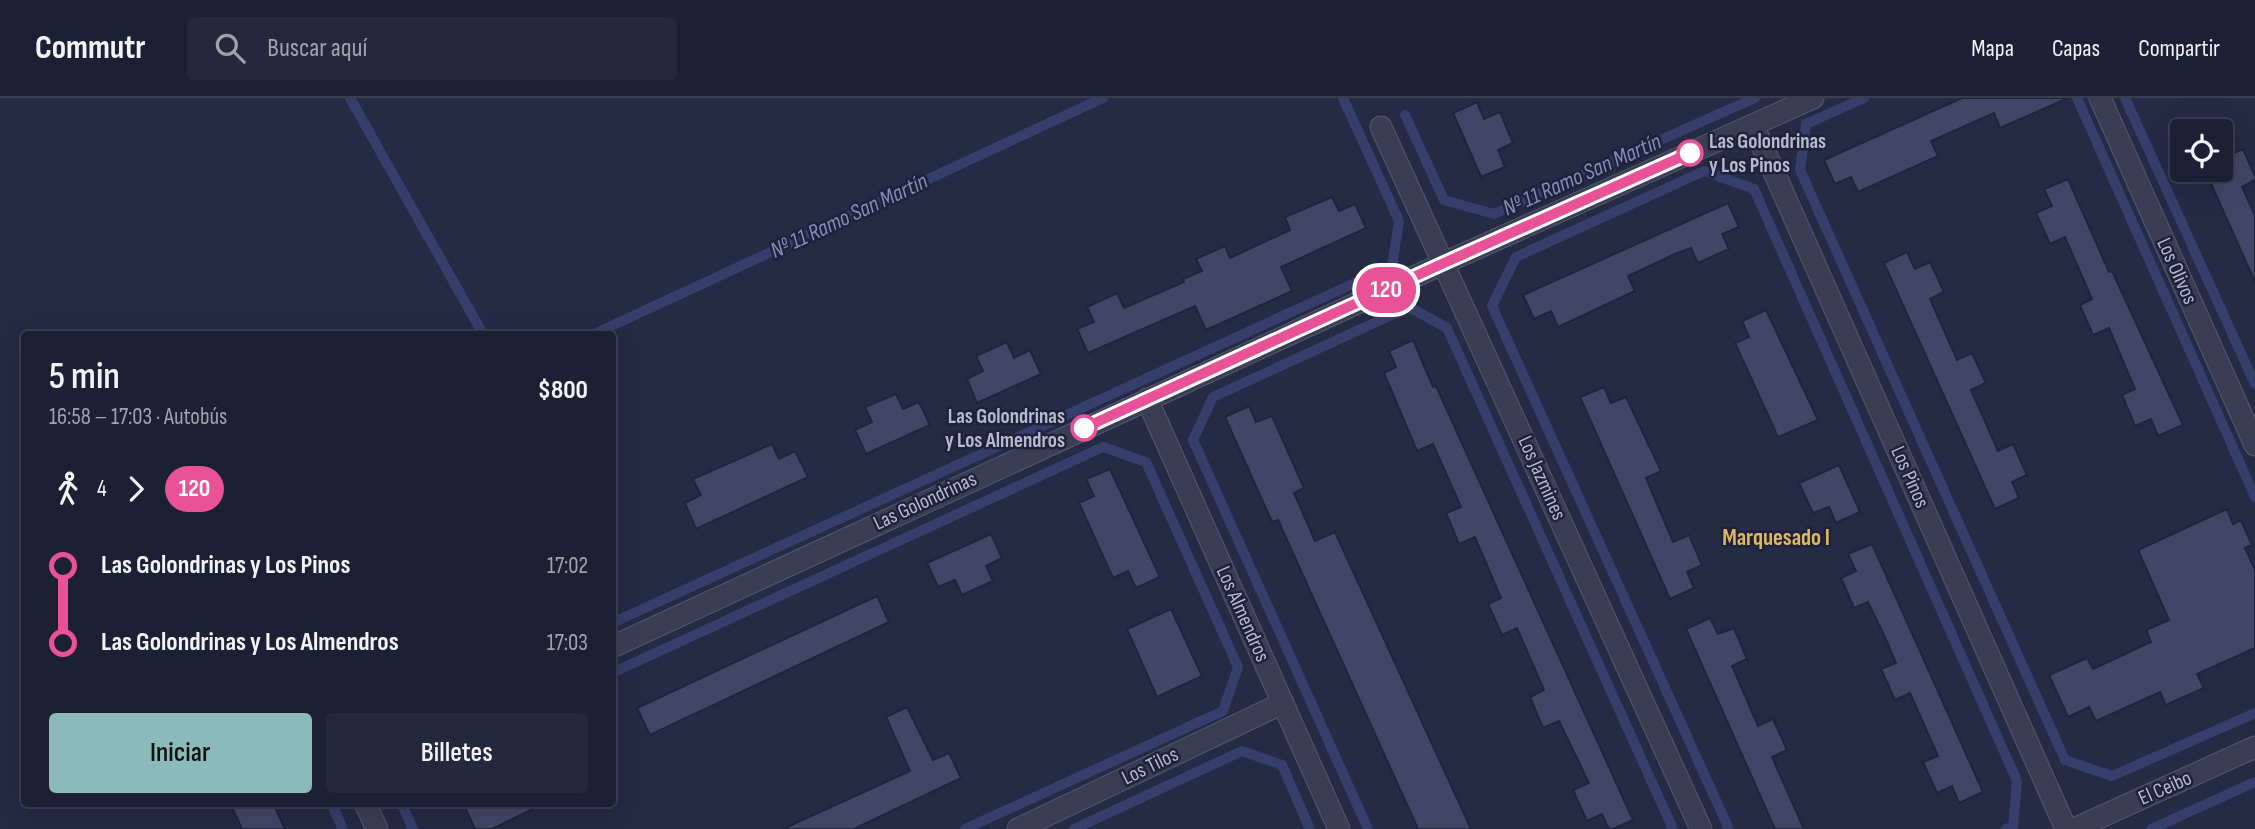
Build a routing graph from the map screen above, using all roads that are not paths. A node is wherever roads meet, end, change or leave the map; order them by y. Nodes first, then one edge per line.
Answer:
1 (1813, 98) edge
2 (2100, 98) edge
3 (1753, 125) junction
4 (1381, 127) dead end
5 (1444, 263) junction
6 (1147, 399) junction
7 (2255, 445) edge
8 (616, 645) edge
9 (1283, 702) junction
10 (2255, 747) edge
11 (367, 807) edge
12 (377, 829) edge
13 (1018, 829) edge
14 (1339, 829) edge
15 (1701, 829) edge
16 (2066, 829) edge
17 (2074, 829) edge

1 - 3 street, Las Golondrinas
2 - 7 street, Los Olivos
3 - 5 street, Las Golondrinas
3 - 16 street, Los Pinos
4 - 5 street, Los Jazmines
5 - 6 street, Las Golondrinas
5 - 15 street, Los Jazmines
6 - 8 street, Las Golondrinas
6 - 9 street, Los Almendros
9 - 13 street, Los Tilos
9 - 14 street, Los Almendros
10 - 17 street, El Ceibo
11 - 12 street

